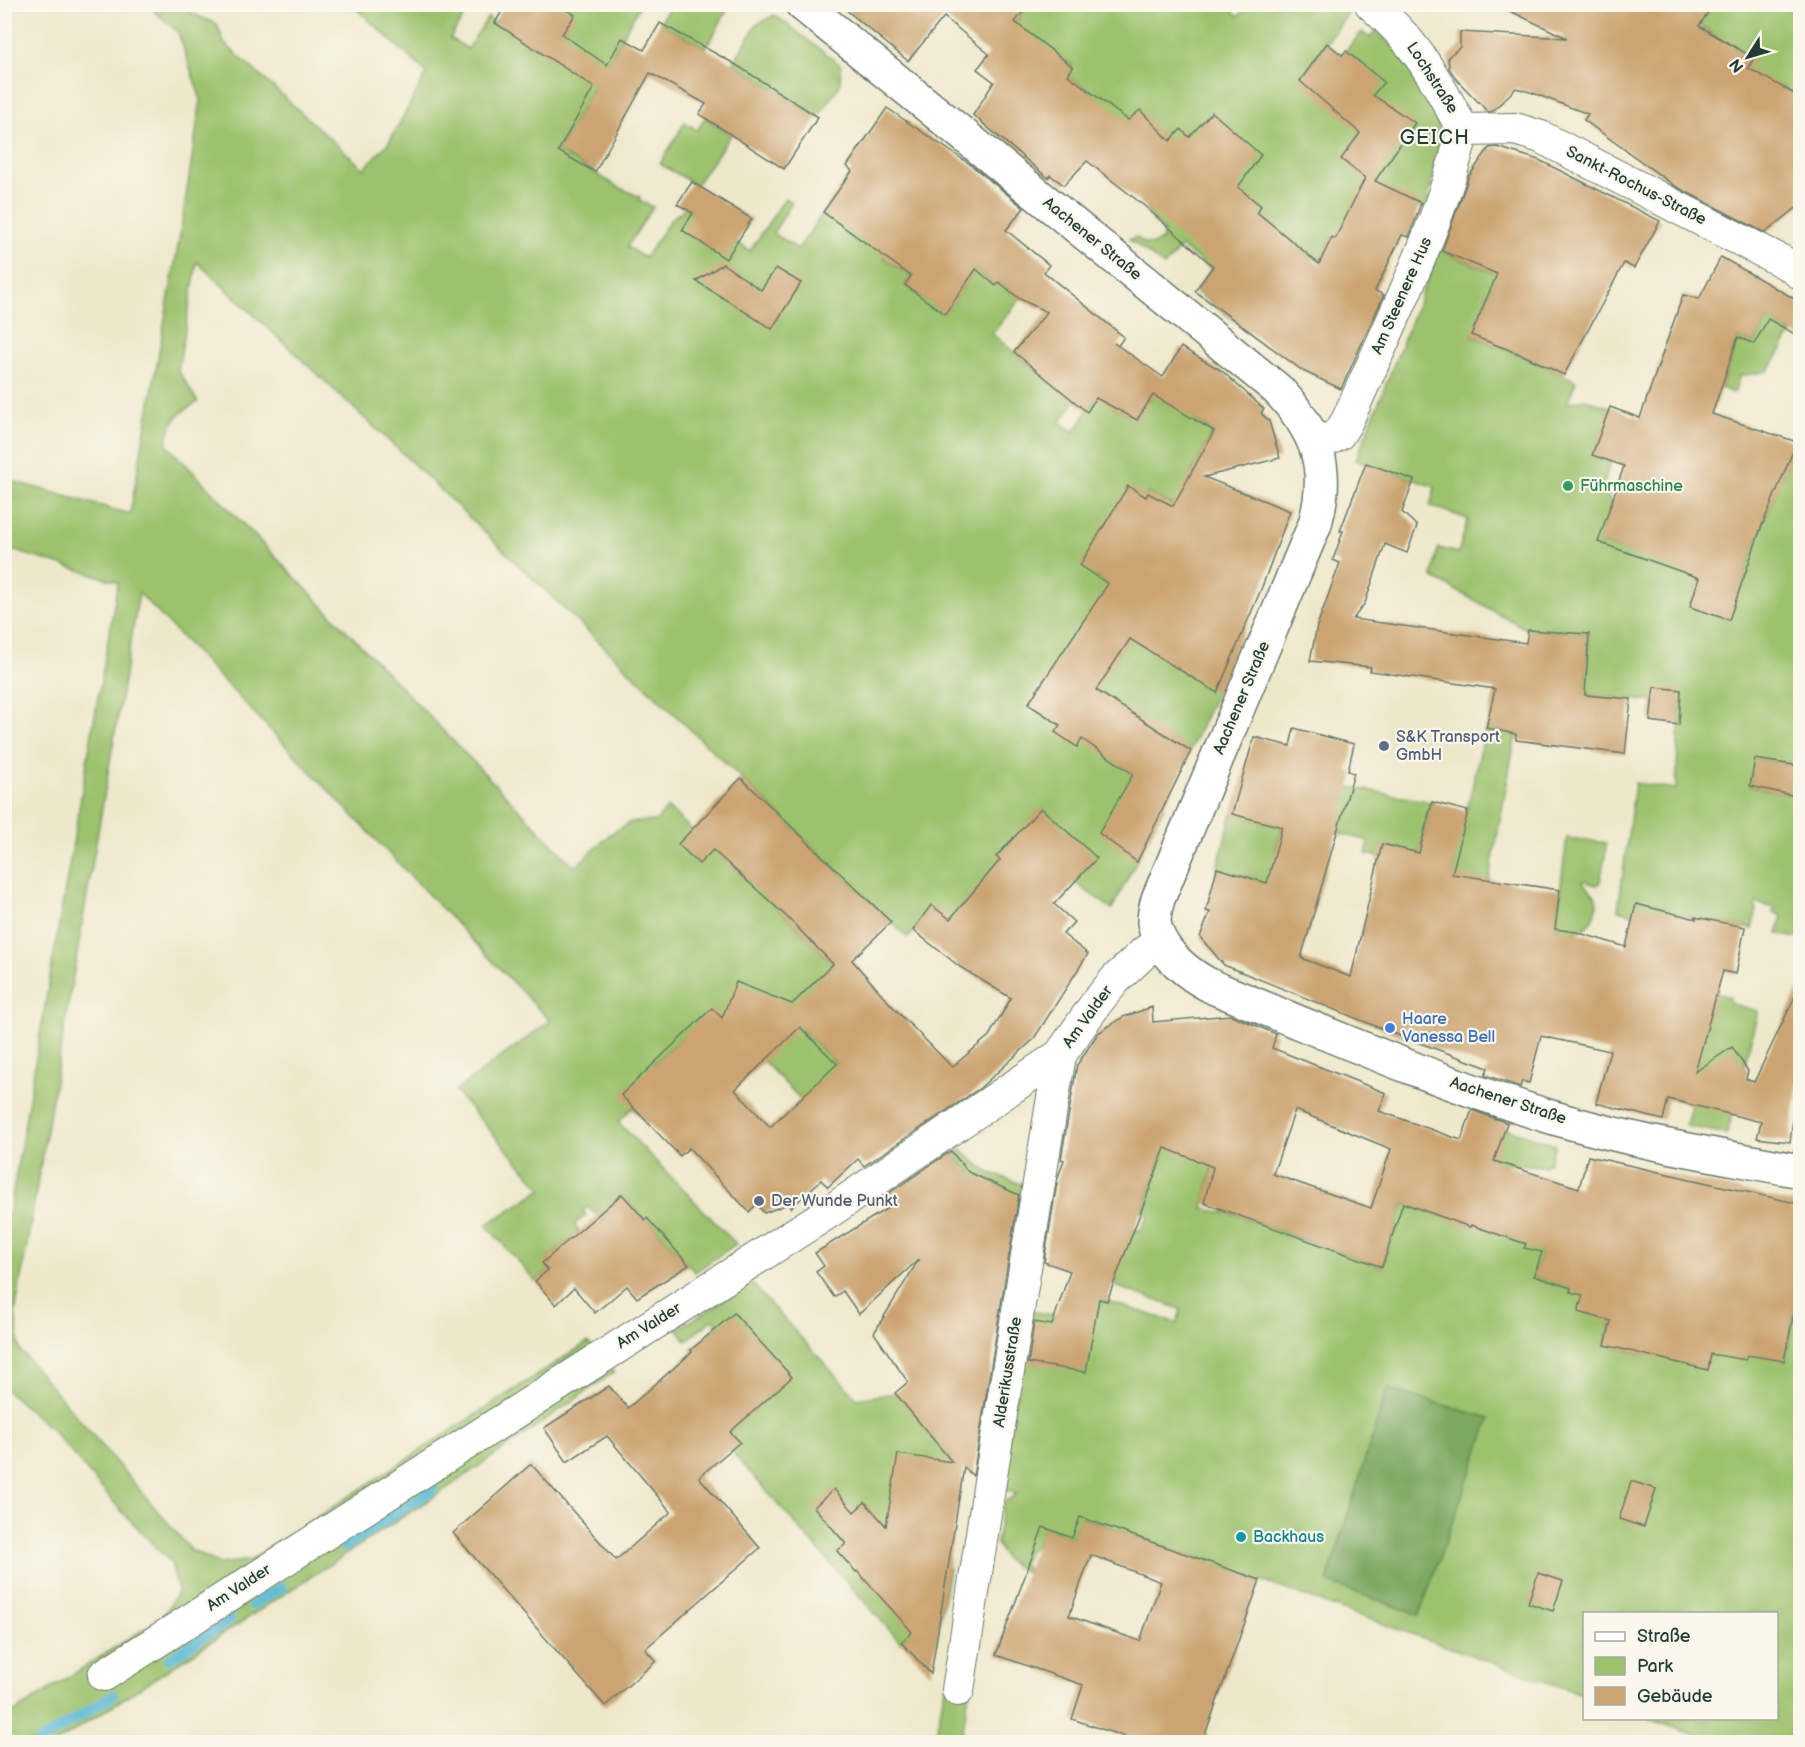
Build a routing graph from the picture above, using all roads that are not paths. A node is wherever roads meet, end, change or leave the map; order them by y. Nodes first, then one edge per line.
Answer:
1 (802, 4) edge
2 (1371, 4) edge
3 (1464, 130) junction
4 (1797, 262) edge
5 (1316, 446) junction
6 (1162, 943) junction
7 (1060, 1055) junction
8 (1800, 1171) edge
9 (104, 1675) dead end
10 (958, 1690) dead end

1 - 5 street, Aachener Straße
2 - 3 street, Lochstraße
3 - 4 street, Sankt-Rochus-Straße
3 - 5 street, Am Steenere Hus
5 - 6 street, Aachener Straße
6 - 7 street, Am Valder
6 - 8 street, Aachener Straße
7 - 9 street, Am Valder
7 - 10 street, Alderikusstraße

